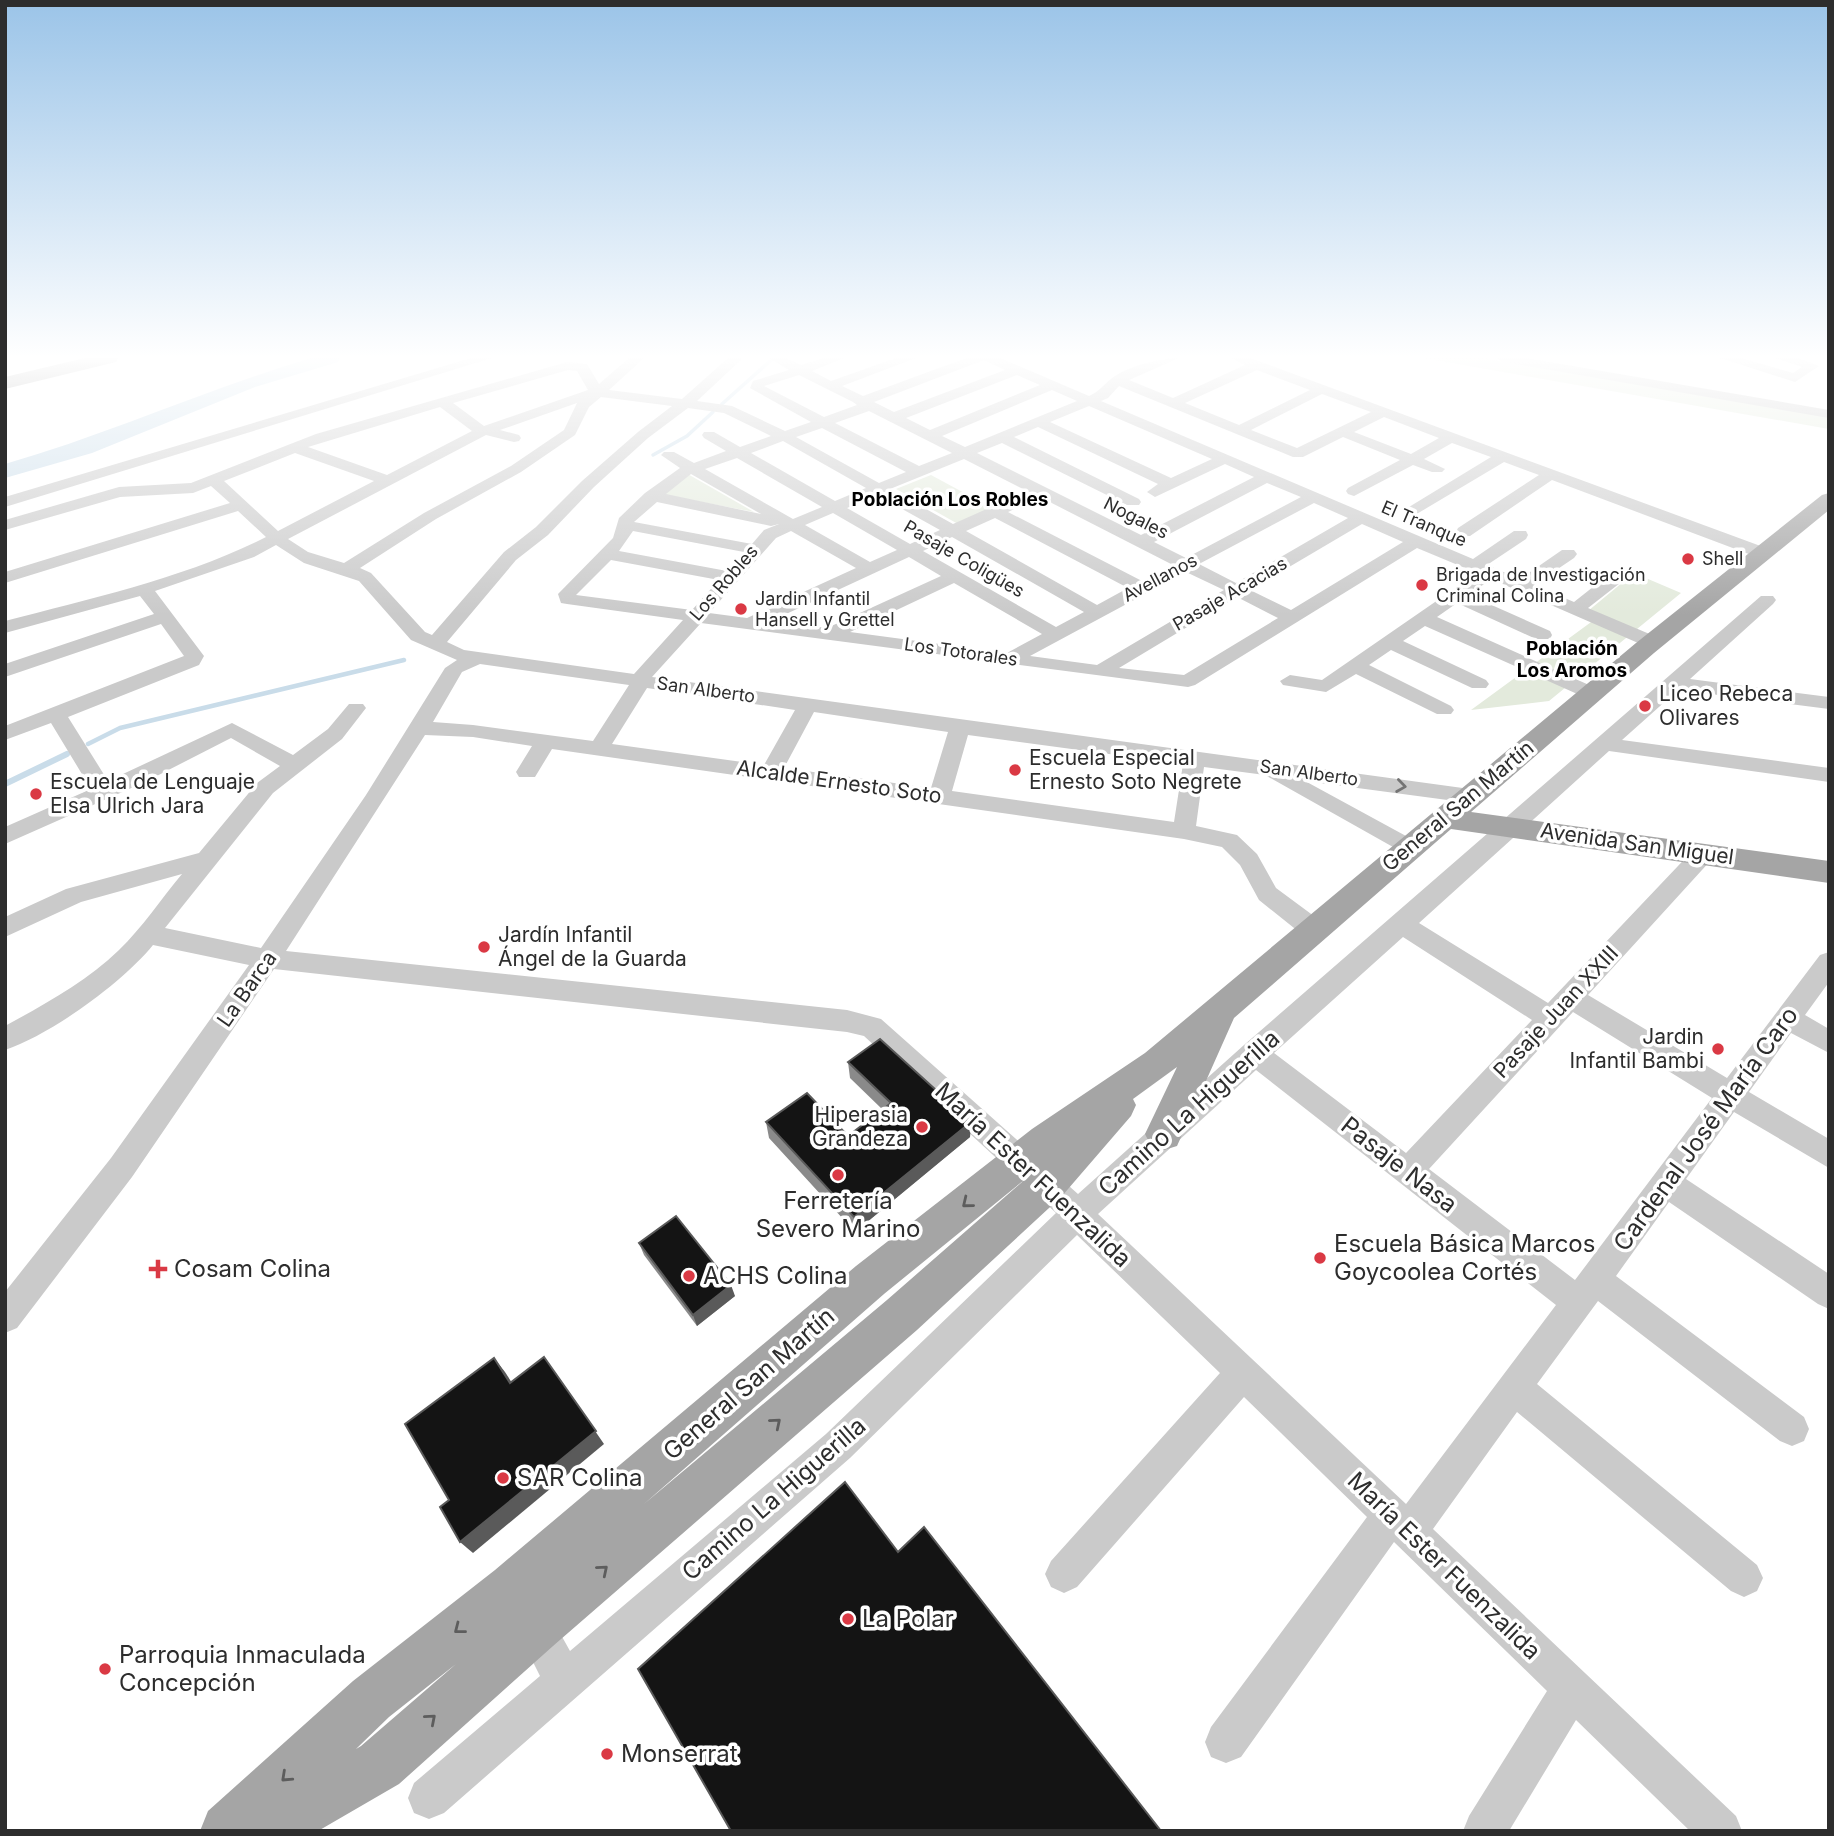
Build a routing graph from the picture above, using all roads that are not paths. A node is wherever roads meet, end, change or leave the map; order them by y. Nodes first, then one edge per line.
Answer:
1 (198, 444) edge
2 (304, 444) edge
3 (458, 444) edge
4 (554, 444) edge
5 (634, 444) edge
6 (724, 444) edge
7 (762, 444) edge
8 (797, 444) edge
9 (864, 444) edge
10 (944, 444) edge
11 (986, 444) edge
12 (1015, 444) edge
13 (1084, 444) edge
14 (1188, 444) edge
15 (1272, 444) edge
16 (1319, 444) edge
17 (1372, 444) edge
18 (1440, 444) edge
19 (1470, 444) edge
20 (296, 447) junction
21 (738, 452) junction
22 (964, 453) junction
23 (670, 454) dead end
24 (1504, 456) junction
25 (1224, 459) junction
26 (1411, 459) junction
27 (693, 468) junction
28 (1437, 469) dead end
29 (114, 470) junction
30 (918, 472) junction
31 (1552, 473) junction
32 (1267, 477) junction
33 (215, 481) junction
34 (386, 481) junction
35 (1170, 484) junction
36 (131, 490) junction
37 (877, 490) junction
38 (1040, 491) junction
39 (1354, 491) dead end
40 (1813, 493) edge
41 (651, 496) junction
42 (1312, 497) junction
43 (5, 502) edge
44 (1133, 502) junction
45 (241, 505) junction
46 (834, 507) junction
47 (1415, 510) dead end
48 (996, 512) junction
49 (1361, 517) junction
50 (1097, 520) junction
51 (5, 525) edge
52 (626, 525) junction
53 (792, 525) junction
54 (953, 531) junction
55 (1464, 531) dead end
56 (1520, 535) dead end
57 (279, 537) junction
58 (1416, 541) junction
59 (1142, 542) junction
60 (754, 549) junction
61 (910, 551) junction
62 (1760, 552) junction
63 (606, 554) junction
64 (1568, 554) dead end
65 (1185, 564) junction
66 (347, 568) junction
67 (870, 569) junction
68 (1482, 569) junction
69 (1623, 572) dead end
70 (955, 576) junction
71 (729, 577) junction
72 (5, 578) edge
73 (1521, 586) junction
74 (1140, 588) junction
75 (144, 589) junction
76 (1237, 590) junction
77 (1455, 596) junction
78 (1766, 600) dead end
79 (1576, 610) junction
80 (1097, 612) junction
81 (695, 616) junction
82 (164, 617) junction
83 (1292, 618) junction
84 (1424, 618) junction
85 (750, 624) junction
86 (5, 627) edge
87 (1055, 634) junction
88 (830, 635) junction
89 (1543, 635) dead end
90 (1390, 642) junction
91 (1652, 642) junction
92 (436, 643) junction
93 (477, 658) junction
94 (1009, 659) junction
95 (1355, 666) junction
96 (5, 671) edge
97 (1100, 671) junction
98 (640, 681) junction
99 (1290, 681) dead end
100 (1672, 683) junction
101 (1479, 684) dead end
102 (1591, 693) junction
103 (1829, 703) edge
104 (808, 705) junction
105 (356, 708) dead end
106 (1444, 710) dead end
107 (56, 714) junction
108 (960, 727) junction
109 (420, 728) junction
110 (5, 734) edge
111 (546, 741) junction
112 (1605, 744) junction
113 (599, 748) junction
114 (1195, 757) junction
115 (294, 765) junction
116 (1261, 766) junction
117 (527, 772) dead end
118 (770, 774) junction
119 (1829, 775) edge
120 (104, 792) junction
121 (940, 796) junction
122 (1470, 796) junction
123 (1444, 818) junction
124 (1510, 826) junction
125 (1184, 831) junction
126 (5, 836) edge
127 (1409, 848) junction
128 (1704, 852) junction
129 (207, 859) junction
130 (1829, 872) edge
131 (1400, 923) junction
132 (5, 928) edge
133 (1313, 929) junction
134 (147, 934) junction
135 (267, 959) junction
136 (1829, 962) edge
137 (1570, 997) junction
138 (1222, 1006) junction
139 (1550, 1018) junction
140 (1787, 1018) junction
141 (5, 1039) edge
142 (1829, 1042) edge
143 (1254, 1053) junction
144 (1730, 1096) junction
145 (1164, 1134) junction
146 (1829, 1155) edge
147 (1408, 1171) junction
148 (1666, 1182) junction
149 (1048, 1186) junction
150 (1586, 1290) junction
151 (1829, 1293) edge
152 (5, 1317) edge
153 (1243, 1373) junction
154 (1515, 1388) junction
155 (1792, 1429) dead end
156 (1400, 1523) junction
157 (1064, 1574) dead end
158 (1744, 1578) dead end
159 (524, 1608) junction
160 (564, 1679) junction
161 (1572, 1688) junction
162 (1226, 1742) dead end
163 (429, 1798) dead end
164 (228, 1831) edge
165 (264, 1831) edge
166 (1484, 1831) edge
167 (1721, 1831) edge

1 - 29 street
2 - 20 street
3 - 34 street
4 - 66 street
5 - 92 street
6 - 21 street, Pasaje Coligües
7 - 21 street
8 - 37 street
9 - 30 street
10 - 22 street, Nogales
11 - 22 street, Los Robles
12 - 44 street
13 - 35 street
14 - 25 street, El Tranque
15 - 16 street
17 - 26 street
18 - 26 street
19 - 24 street
20 - 33 street
20 - 34 street
21 - 27 street
21 - 46 street, Pasaje Coligües
22 - 30 street, Los Robles
22 - 38 street, Nogales
23 - 27 street
24 - 31 street
24 - 47 street
25 - 32 street, El Tranque
25 - 35 street
26 - 28 street
26 - 39 street
27 - 41 street
27 - 53 street
29 - 36 street
29 - 43 street
30 - 37 street, Los Robles
31 - 55 street
31 - 62 street
32 - 42 street, El Tranque
32 - 59 street
33 - 36 street
33 - 45 street, San Alberto
34 - 57 street
35 - 44 street
36 - 51 street
37 - 46 street, Los Robles
37 - 54 street
38 - 48 street
38 - 50 street, Nogales
40 - 62 main road, General San Martín
40 - 62 main road, General San Martín
41 - 52 street
41 - 53 street
42 - 49 street, El Tranque
42 - 65 street, Avellanos
44 - 50 street
45 - 57 street, San Alberto
45 - 72 street
46 - 53 street, Los Robles
46 - 61 street, Pasaje Coligües
48 - 54 street
48 - 74 street
49 - 58 street, El Tranque
49 - 76 street, Pasaje Acacias
50 - 59 street, Nogales
52 - 60 street
52 - 63 street
53 - 60 street, Los Robles
53 - 67 street
54 - 61 street
54 - 80 street
56 - 68 street
57 - 66 street, San Alberto
57 - 75 street
58 - 68 street, El Tranque
58 - 83 street
59 - 65 street, Nogales
60 - 71 street, Los Robles
61 - 67 street
61 - 70 street, Pasaje Coligües
62 - 91 main road, General San Martín
63 - 71 street
63 - 81 street, Los Totorales
64 - 73 street
65 - 74 street, Avellanos
65 - 76 street, Nogales
66 - 92 street, San Alberto
67 - 85 street
68 - 73 street, El Tranque
68 - 77 street
69 - 79 street
70 - 87 street, Pasaje Coligües
70 - 88 street
71 - 81 street, Los Robles
73 - 79 street, El Tranque
74 - 80 street, Avellanos
75 - 82 street
75 - 86 street
76 - 83 street, Nogales
76 - 97 street, Pasaje Acacias
77 - 84 street
77 - 89 street
78 - 100 street, Camino La Higuerilla
79 - 91 street, El Tranque
80 - 87 street, Avellanos
81 - 85 street, Los Totorales
81 - 98 street, Los Robles
82 - 96 street
82 - 107 street
83 - 97 street, Los Totorales
84 - 90 street
84 - 102 street
85 - 88 street, Los Totorales
87 - 94 street, Avellanos
88 - 94 street, Los Totorales
90 - 95 street
90 - 101 street
91 - 102 main road, General San Martín
92 - 93 street, San Alberto
93 - 98 street, San Alberto
93 - 109 street, La Barca
94 - 97 street, Los Totorales
95 - 99 street
95 - 106 street
98 - 104 street, San Alberto
98 - 113 street, Los Robles
100 - 103 street
100 - 112 street, Camino La Higuerilla
102 - 122 main road, General San Martín
104 - 108 street, San Alberto
104 - 118 street
105 - 115 street
107 - 110 street
107 - 120 street
108 - 114 street, San Alberto
108 - 121 street
109 - 111 street, Alcalde Ernesto Soto
109 - 135 street, La Barca
111 - 113 street, Alcalde Ernesto Soto
111 - 117 street
112 - 119 street
112 - 124 street, Camino La Higuerilla
113 - 118 street, Alcalde Ernesto Soto
114 - 116 street, San Alberto
114 - 125 street
115 - 120 street
115 - 129 street
116 -> 122 street, San Alberto
116 - 127 street
118 - 121 street, Alcalde Ernesto Soto
120 - 126 street
121 - 125 street, Alcalde Ernesto Soto
122 - 123 main road, General San Martín
123 - 124 main road, Avenida San Miguel
123 - 127 main road, General San Martín
124 - 128 main road, Avenida San Miguel
124 - 131 street, Camino La Higuerilla
125 - 133 street, Alcalde Ernesto Soto
127 - 133 main road, General San Martín
128 - 130 main road, Avenida San Miguel
128 - 137 street, Pasaje Juan XXIII
129 - 132 street
129 - 134 street
131 - 139 street
131 - 143 street, Camino La Higuerilla
133 - 138 main road, General San Martín
134 - 135 street, María Ester Fuenzalida
134 - 141 street
135 - 149 street, María Ester Fuenzalida
135 - 152 street, La Barca
136 - 140 street, Cardenal José María Caro
137 - 139 street, Pasaje Juan XXIII
137 - 144 street
138 - 145 main road
138 - 149 main road, General San Martín
139 - 147 street, Pasaje Juan XXIII
140 - 142 street
140 - 144 street, Cardenal José María Caro
143 - 145 street, Camino La Higuerilla
143 - 147 street, Pasaje Nasa
144 - 146 street
144 - 148 street, Cardenal José María Caro
145 - 149 street, Camino La Higuerilla
147 - 150 street, Pasaje Nasa
148 - 150 street, Cardenal José María Caro
148 - 151 street
149 - 153 street, María Ester Fuenzalida
149 - 159 main road, General San Martín
149 - 160 street, Camino La Higuerilla
150 - 154 street, Cardenal José María Caro
150 - 155 street, Pasaje Nasa
153 - 156 street, María Ester Fuenzalida
153 - 157 street
154 - 156 street, Cardenal José María Caro
154 - 158 street
156 - 161 street, María Ester Fuenzalida
156 - 162 street, Cardenal José María Caro
159 - 160 street
159 -> 164 main road, General San Martín
165 -> 159 main road, General San Martín
160 - 163 street, Camino La Higuerilla
161 - 166 street
161 - 167 street, María Ester Fuenzalida

